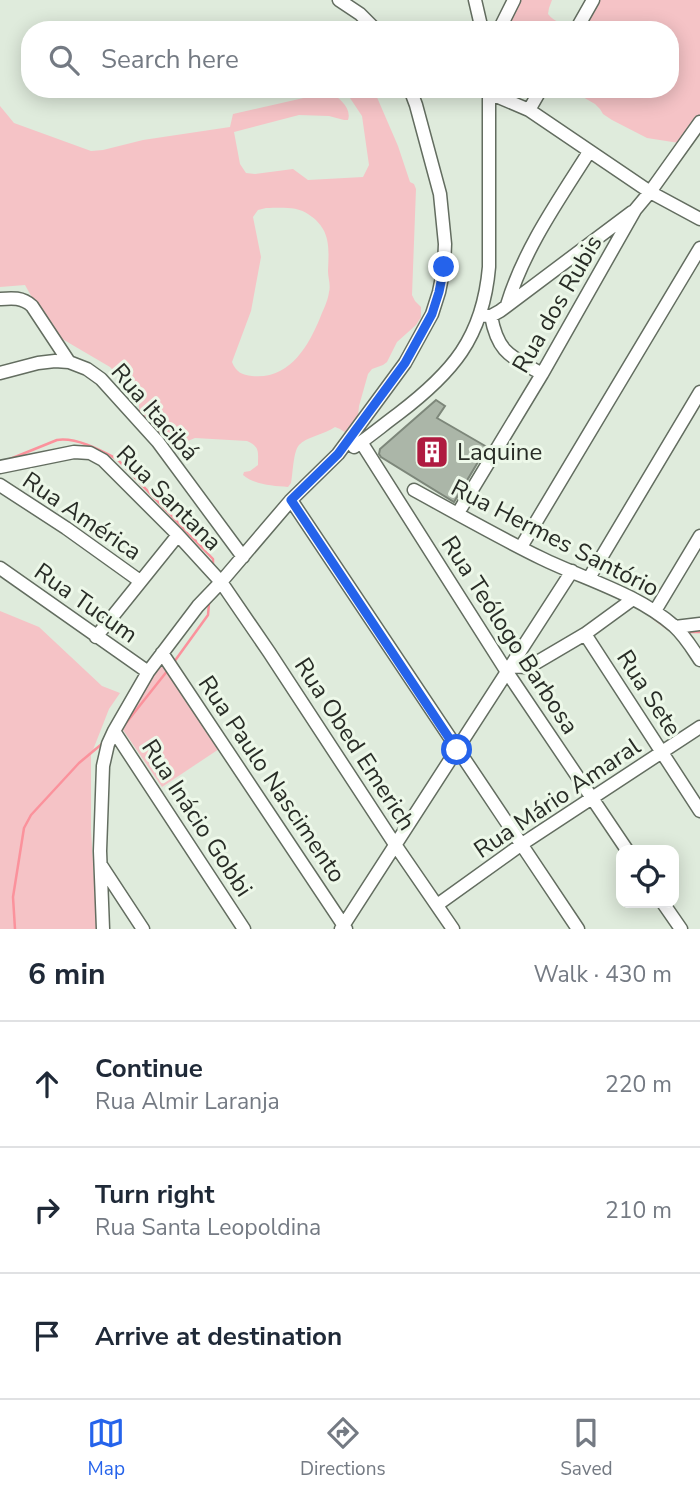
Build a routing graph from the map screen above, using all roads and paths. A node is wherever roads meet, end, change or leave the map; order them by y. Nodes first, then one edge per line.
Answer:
1 (339, 0) edge
2 (475, 0) edge
3 (514, 0) edge
4 (593, 0) edge
5 (367, 21) edge
6 (480, 21) edge
7 (504, 21) edge
8 (581, 21) edge
9 (413, 98) edge
10 (489, 98) edge
11 (504, 98) edge
12 (536, 98) edge
13 (529, 110) junction
14 (700, 122) edge
15 (589, 152) junction
16 (650, 192) junction
17 (635, 210) junction
18 (700, 219) edge
19 (586, 246) junction
20 (700, 248) edge
21 (606, 262) junction
22 (0, 299) edge
23 (507, 306) junction
24 (486, 315) junction
25 (69, 362) junction
26 (0, 373) edge
27 (542, 374) junction
28 (700, 392) edge
29 (361, 442) junction
30 (338, 454) junction
31 (0, 467) edge
32 (0, 485) edge
33 (414, 490) dead end
34 (291, 500) junction
35 (458, 513) junction
36 (178, 535) junction
37 (700, 536) edge
38 (520, 547) junction
39 (243, 557) junction
40 (0, 568) edge
41 (572, 571) junction
42 (589, 578) junction
43 (140, 581) junction
44 (221, 582) junction
45 (634, 598) junction
46 (655, 611) junction
47 (700, 624) edge
48 (675, 627) junction
49 (585, 634) junction
50 (96, 637) junction
51 (162, 653) junction
52 (700, 660) edge
53 (509, 669) junction
54 (148, 672) junction
55 (700, 727) edge
56 (114, 731) junction
57 (457, 750) junction
58 (662, 753) junction
59 (592, 798) junction
60 (700, 811) edge
61 (522, 844) junction
62 (624, 845) edge
63 (396, 846) junction
64 (101, 865) junction
65 (437, 905) junction
66 (666, 908) edge
67 (344, 928) edge
68 (103, 929) edge
69 (143, 929) edge
70 (244, 929) edge
71 (453, 929) edge
72 (578, 929) edge
73 (681, 929) edge

1 - 5 street
2 - 6 street
3 - 7 street
4 - 8 street
9 - 30 street
10 - 24 street
11 - 13 street
12 - 13 street
13 - 15 street
14 - 16 street, Rua dos Rubis
15 - 16 street
15 - 23 street
16 - 17 street, Rua dos Rubis
16 - 18 street
17 - 19 street
17 - 21 street, Rua dos Rubis
19 - 21 street
19 - 23 street
20 - 38 street
21 - 27 street, Rua dos Rubis
22 - 25 street
23 - 24 street
24 - 27 street
24 - 29 street
25 - 26 street
25 - 39 street, Rua Itacibá
27 - 35 street, Rua dos Rubis
28 - 42 street
29 - 30 street
29 - 53 street, Rua Teólogo Barbosa
30 - 34 street
31 - 36 street, Rua Santana
32 - 43 street, Rua América
33 - 35 street, Rua Hermes Santório
34 - 39 street
34 - 57 street
35 - 38 street, Rua Hermes Santório
36 - 43 street
36 - 44 street, Rua Santana
37 - 46 street
38 - 41 street, Rua Hermes Santório
39 - 44 street
40 - 50 street, Rua Tucum
41 - 42 street, Rua Hermes Santório
41 - 53 street
42 - 45 street, Rua Hermes Santório
43 - 50 street
44 - 51 street
44 - 63 street, Rua Obed Emerich
45 - 46 street, Rua Hermes Santório
45 - 49 street
46 - 48 street, Rua Hermes Santório
47 - 48 street
48 - 52 street, Rua Hermes Santório
49 - 53 street
49 - 58 street, Rua Sete
50 - 54 street, Rua Tucum
51 - 54 street
51 - 67 street, Rua Paulo Nascimento
53 - 57 street
53 - 59 street, Rua Teólogo Barbosa
54 - 56 street
55 - 58 street, Rua Mário Amaral
56 - 64 street
56 - 70 street, Rua Inácio Gobbi
57 - 61 street
57 - 63 street
58 - 59 street, Rua Mário Amaral
58 - 60 street, Rua Sete
59 - 61 street, Rua Mário Amaral
59 - 62 street, Rua Teólogo Barbosa
61 - 65 street, Rua Mário Amaral
61 - 72 street
63 - 65 street, Rua Obed Emerich
63 - 67 street
64 - 68 street
64 - 69 street
65 - 71 street, Rua Obed Emerich
66 - 73 street

